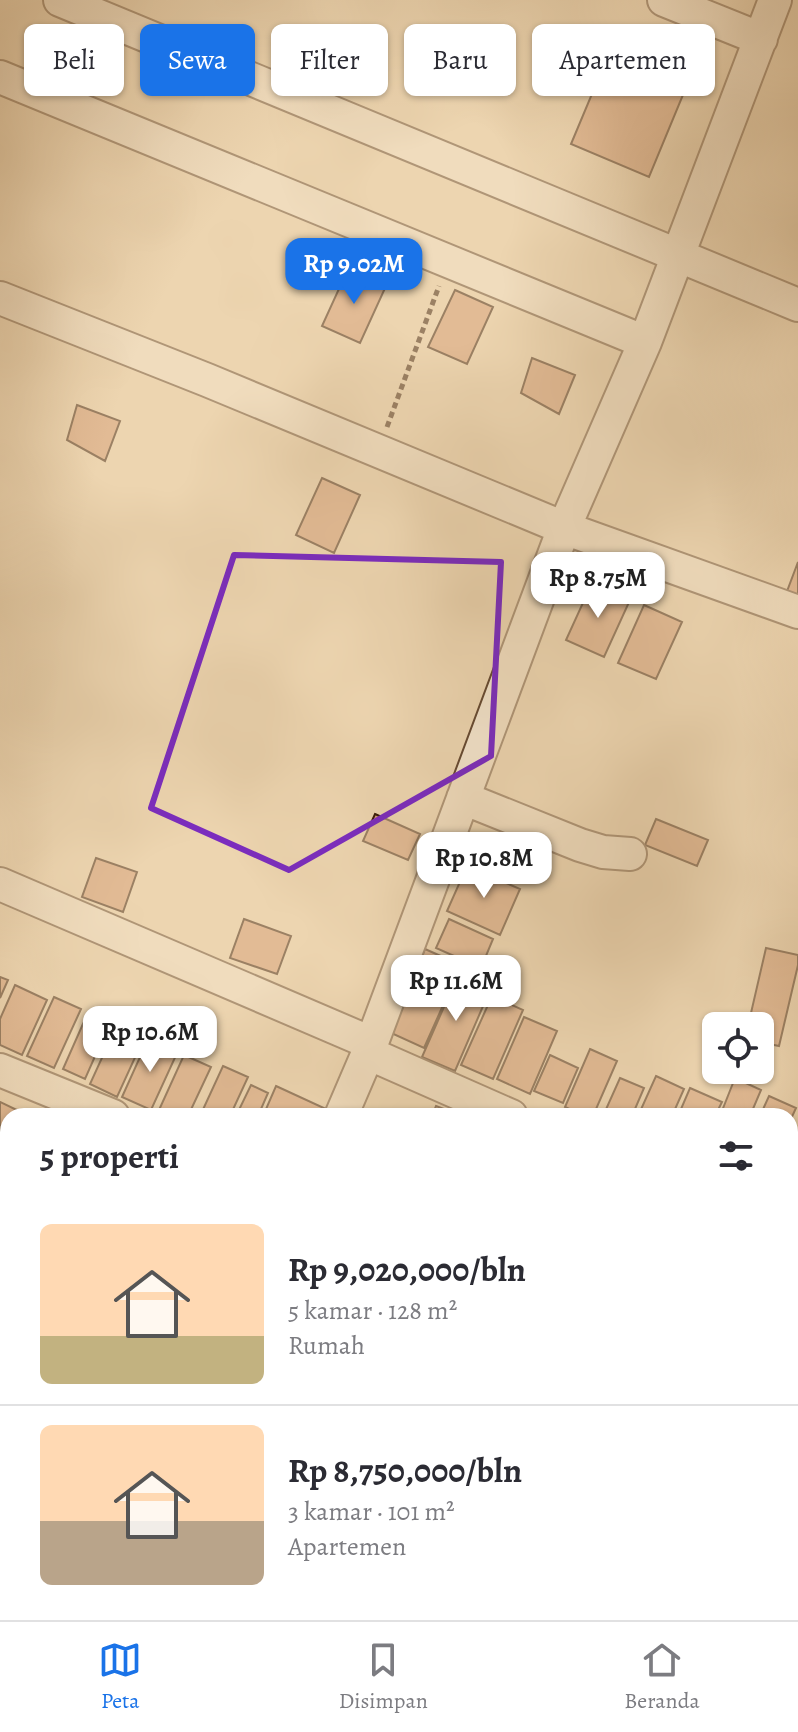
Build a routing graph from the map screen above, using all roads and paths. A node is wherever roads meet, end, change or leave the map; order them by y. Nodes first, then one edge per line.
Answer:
1 (60, 0) edge
2 (664, 0) edge
3 (775, 0) edge
4 (761, 39) junction
5 (0, 77) edge
6 (678, 255) junction
7 (448, 261) junction
8 (0, 298) edge
9 (798, 305) edge
10 (645, 342) junction
11 (378, 450) junction
12 (564, 528) junction
13 (798, 612) edge
14 (463, 798) junction
15 (630, 854) dead end
16 (0, 884) edge
17 (369, 1048) junction
18 (0, 1070) edge
19 (93, 1108) edge
20 (344, 1108) edge
21 (494, 1108) edge

1 - 6 street
2 - 4 street
3 - 4 street
4 - 6 street
5 - 7 street
6 - 9 street
6 - 10 street
7 - 10 street
7 - 11 path
8 - 11 street
10 - 12 street
11 - 12 street
12 - 13 street
12 - 14 street
14 - 15 street
14 - 17 street
16 - 17 street
17 - 20 street
17 - 21 street
18 - 19 street

